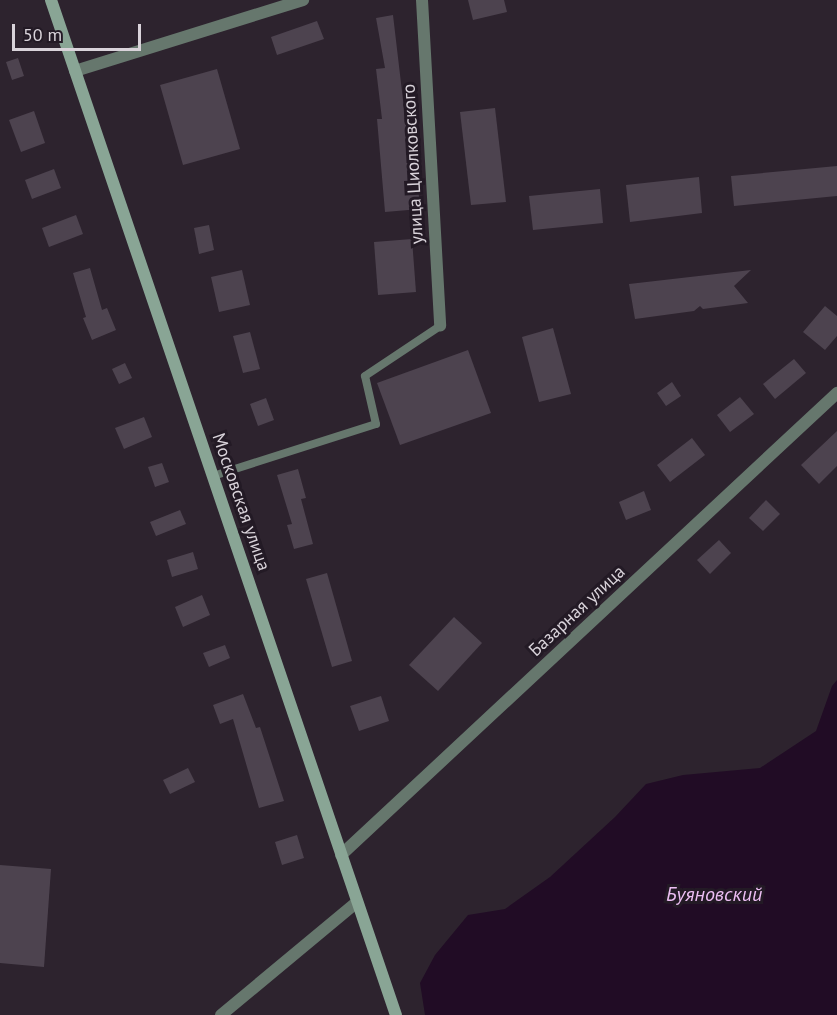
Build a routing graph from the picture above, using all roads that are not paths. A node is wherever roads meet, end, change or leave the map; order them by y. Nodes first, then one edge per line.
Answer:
1 (51, 0) edge
2 (303, 0) edge
3 (422, 0) edge
4 (75, 71) junction
5 (440, 326) joint
6 (837, 393) edge
7 (213, 476) junction
8 (342, 855) junction
9 (357, 902) junction
10 (221, 1015) edge
11 (396, 1015) edge

1 - 4 street, Московская улица
2 - 4 street
3 - 5 street, улица Циолковского
4 - 7 street, Московская улица
5 - 7 lane
6 - 8 street, Базарная улица
7 - 8 street, Московская улица
8 - 9 street, Московская улица
9 - 10 street
9 - 11 street, Московская улица

